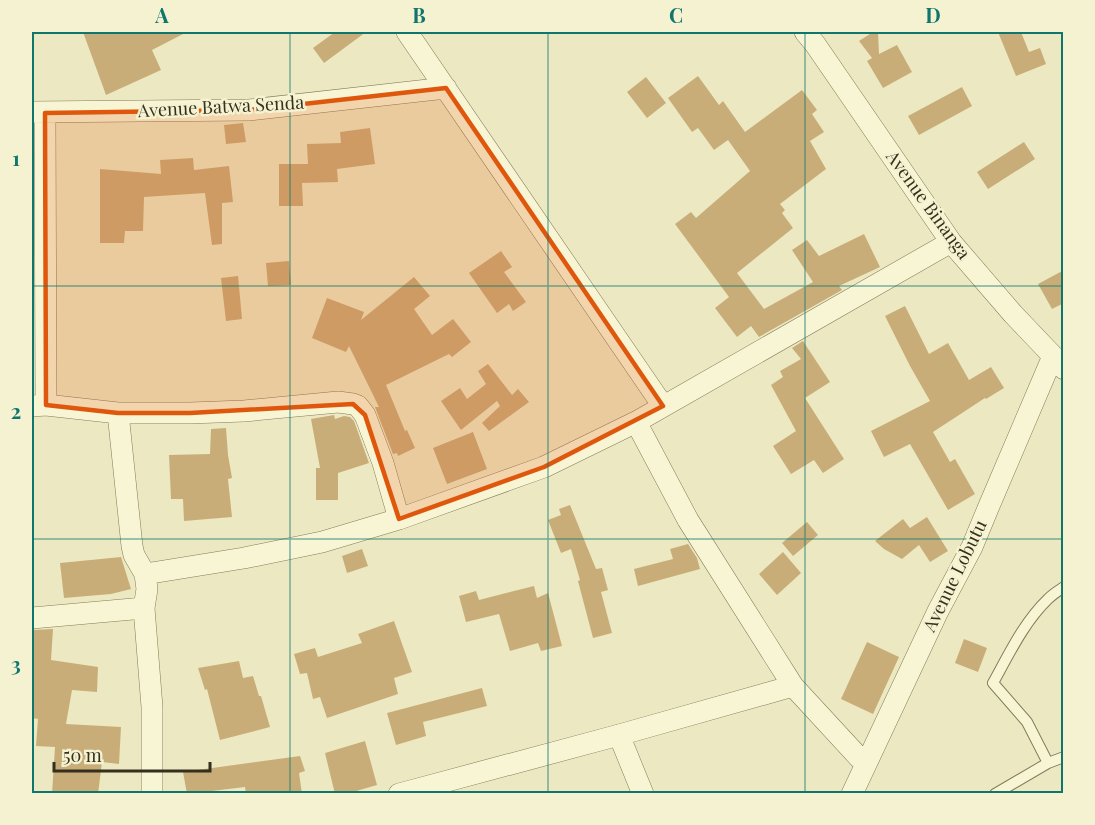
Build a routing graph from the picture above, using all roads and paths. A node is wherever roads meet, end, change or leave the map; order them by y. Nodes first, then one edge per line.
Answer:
1 (407, 32) edge
2 (817, 36) edge
3 (446, 88) junction
4 (38, 113) edge
5 (951, 242) junction
6 (1058, 362) edge
7 (39, 406) edge
8 (663, 406) junction
9 (118, 413) junction
10 (636, 422) junction
11 (399, 519) junction
12 (146, 574) junction
13 (1064, 587) edge
14 (144, 608) junction
15 (32, 618) edge
16 (793, 686) junction
17 (619, 735) junction
18 (1064, 756) edge
19 (1048, 763) junction
20 (865, 764) junction
21 (479, 783) edge
22 (152, 794) edge
23 (399, 794) edge
24 (643, 794) edge
25 (852, 794) edge
26 (995, 794) edge

1 - 3 street
2 - 5 street, Avenue Binanga
3 - 4 street, Avenue Batwa Senda
3 - 8 street
4 - 7 street
5 - 6 street, Avenue Binanga
5 - 8 street
6 - 20 street, Avenue Lobutu
7 - 9 street
8 - 10 street
9 - 11 street
9 - 12 street
10 - 11 street
10 - 16 street
11 - 12 street
12 - 14 street
13 - 19 lane
14 - 15 street
14 - 22 street
16 - 17 street
16 - 20 street
17 - 21 street
17 - 24 street
18 - 19 lane
19 - 26 lane
20 - 25 street, Avenue Lobutu
21 - 23 street

